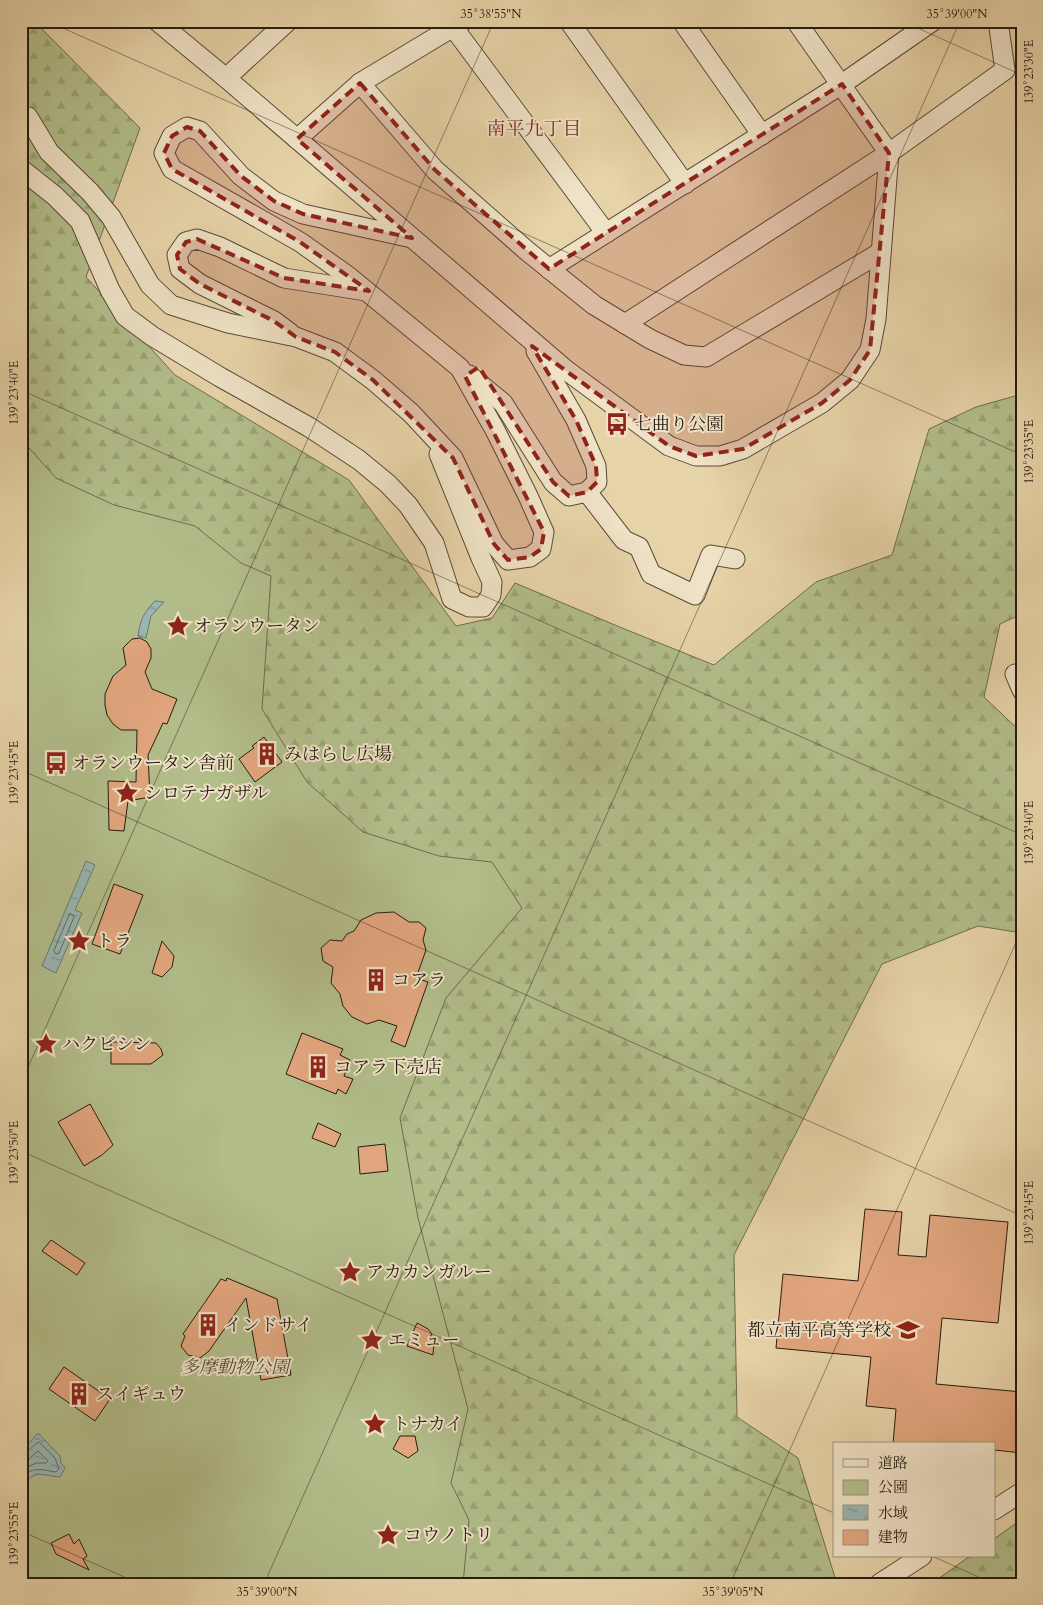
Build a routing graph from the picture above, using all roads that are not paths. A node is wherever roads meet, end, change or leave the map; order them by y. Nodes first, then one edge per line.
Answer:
1 (288, 21) edge
2 (569, 21) edge
3 (682, 21) edge
4 (796, 21) edge
5 (933, 21) edge
6 (998, 21) edge
7 (166, 24) edge
8 (458, 24) edge
9 (910, 28) edge
10 (226, 78) junction
11 (360, 83) junction
12 (842, 84) junction
13 (21, 115) edge
14 (762, 135) junction
15 (297, 139) junction
16 (889, 153) junction
17 (21, 169) edge
18 (685, 184) junction
19 (606, 233) junction
20 (412, 238) junction
21 (881, 252) junction
22 (550, 269) junction
23 (367, 292) junction
24 (625, 324) junction
25 (296, 337) junction
26 (527, 338) junction
27 (460, 368) junction
28 (432, 436) junction
29 (587, 492) junction
30 (735, 559) dead end
31 (1022, 1492) edge
32 (996, 1509) edge
33 (919, 1558) edge
34 (879, 1584) edge

1 - 10 street
2 - 18 street
3 - 14 street
4 - 12 street
5 - 9 street
6 - 16 street
7 - 10 street
8 - 11 street
8 - 19 street
9 - 12 street
10 - 15 street
11 - 15 street
11 - 22 street
12 - 14 street
12 - 16 street
13 - 25 street
14 - 18 street
15 - 20 street
16 - 21 street
16 - 24 street
17 - 28 street
18 - 19 street
19 - 22 street
20 - 23 street
20 - 26 street
21 - 24 street
21 - 26 street
22 - 24 street
23 - 25 street
23 - 27 street
25 - 28 street
26 - 29 street
27 - 28 street
27 - 29 street
29 - 30 street
31 - 32 street
33 - 34 street

